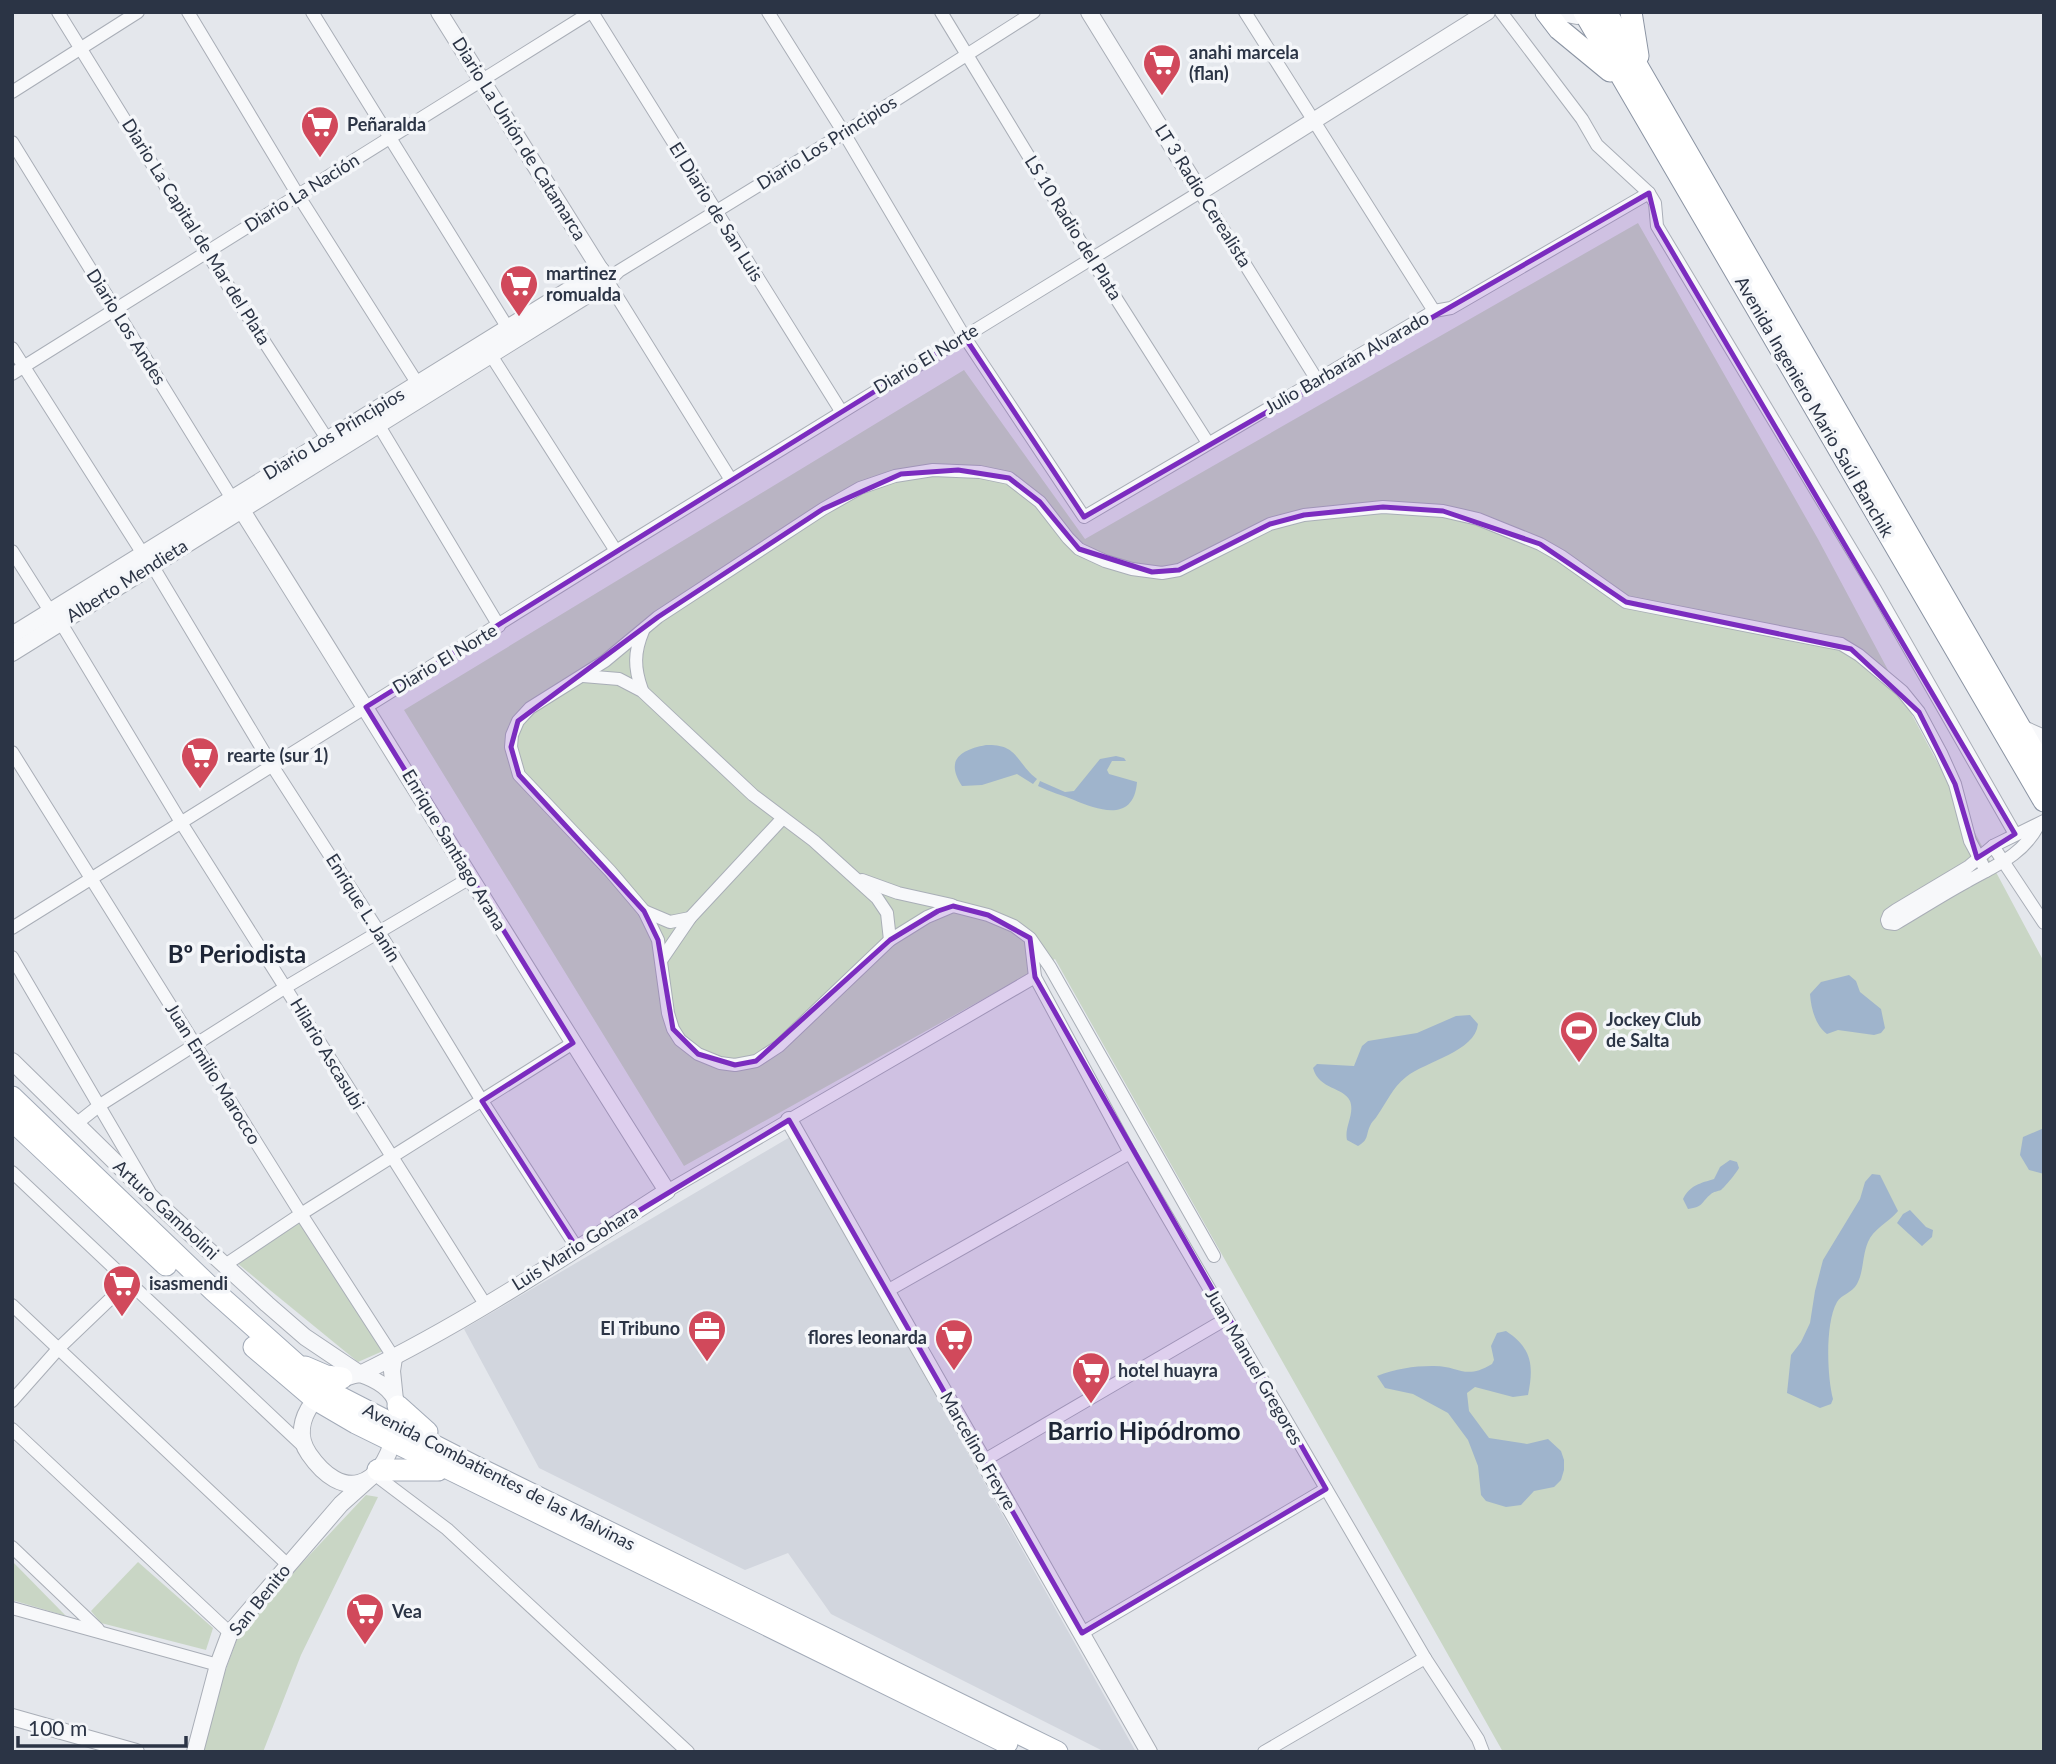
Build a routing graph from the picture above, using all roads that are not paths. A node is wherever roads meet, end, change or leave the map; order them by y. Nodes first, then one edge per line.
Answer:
1 (58, 12) edge
2 (138, 12) edge
3 (188, 12) edge
4 (312, 12) edge
5 (439, 12) edge
6 (565, 12) edge
7 (592, 12) edge
8 (768, 12) edge
9 (941, 12) edge
10 (1034, 12) edge
11 (1089, 12) edge
12 (1245, 12) edge
13 (1487, 12) edge
14 (1500, 12) edge
15 (1546, 12) edge
16 (1556, 12) edge
17 (1631, 12) edge
18 (1590, 13) edge
19 (572, 24) junction
20 (80, 48) junction
21 (968, 55) junction
22 (483, 82) junction
23 (1637, 86) junction
24 (12, 92) edge
25 (1313, 120) junction
26 (844, 134) junction
27 (391, 139) junction
28 (12, 142) edge
29 (1200, 192) junction
30 (1649, 193) junction
31 (298, 195) junction
32 (716, 212) junction
33 (207, 253) junction
34 (1091, 259) junction
35 (609, 275) junction
36 (115, 310) junction
37 (1434, 312) junction
38 (511, 333) junction
39 (964, 336) junction
40 (12, 348) edge
41 (487, 349) junction
42 (18, 370) edge
43 (1317, 380) junction
44 (421, 390) junction
45 (841, 411) junction
46 (378, 424) junction
47 (1208, 443) junction
48 (331, 445) junction
49 (731, 480) junction
50 (236, 503) junction
51 (12, 551) edge
52 (616, 551) junction
53 (147, 560) junction
54 (56, 617) junction
55 (499, 626) junction
56 (643, 631) junction
57 (12, 635) edge
58 (12, 653) edge
59 (583, 676) junction
60 (642, 691) junction
61 (366, 707) junction
62 (2019, 727) junction
63 (2044, 738) edge
64 (12, 752) edge
65 (273, 767) junction
66 (2044, 769) edge
67 (2044, 802) edge
68 (782, 819) junction
69 (2041, 823) edge
70 (182, 824) junction
71 (2015, 834) junction
72 (1993, 846) junction
73 (1977, 858) junction
74 (2004, 863) junction
75 (1986, 871) junction
76 (852, 875) junction
77 (470, 878) junction
78 (91, 880) junction
79 (953, 906) junction
80 (644, 911) junction
81 (690, 918) junction
82 (2044, 923) edge
83 (12, 928) edge
84 (379, 932) junction
85 (1030, 938) junction
86 (890, 940) junction
87 (12, 957) edge
88 (662, 960) junction
89 (1035, 977) junction
90 (286, 988) junction
91 (573, 1043) junction
92 (195, 1045) junction
93 (12, 1061) edge
94 (12, 1097) edge
95 (482, 1101) junction
96 (100, 1105) junction
97 (789, 1120) junction
98 (12, 1121) edge
99 (76, 1124) junction
100 (1130, 1153) junction
101 (390, 1158) junction
102 (12, 1172) edge
103 (667, 1191) junction
104 (157, 1203) junction
105 (300, 1214) junction
106 (577, 1248) junction
107 (1214, 1256) dead end
108 (225, 1265) junction
109 (128, 1282) junction
110 (887, 1291) junction
111 (485, 1304) junction
112 (12, 1305) edge
113 (1226, 1319) junction
114 (59, 1348) junction
115 (394, 1358) junction
116 (281, 1362) junction
117 (351, 1376) junction
118 (12, 1401) edge
119 (315, 1401) junction
120 (395, 1419) junction
121 (12, 1429) edge
122 (302, 1445) junction
123 (983, 1461) junction
124 (448, 1470) junction
125 (374, 1474) junction
126 (338, 1483) junction
127 (1326, 1489) junction
128 (341, 1504) junction
129 (12, 1548) edge
130 (288, 1565) junction
131 (12, 1608) edge
132 (101, 1632) junction
133 (230, 1633) junction
134 (1082, 1633) junction
135 (1425, 1658) junction
136 (218, 1665) junction
137 (12, 1717) edge
138 (1146, 1750) edge
139 (136, 1752) edge
140 (195, 1752) edge
141 (688, 1752) edge
142 (1025, 1752) edge
143 (1057, 1752) edge
144 (1264, 1752) edge
145 (1483, 1752) edge

1 - 20 street, Diario La Capital de Mar del Plata
2 - 20 street
3 - 31 street
4 - 27 street
5 - 22 street, Diario La Unión de Catamarca
6 - 19 street
7 - 19 street, Diario La Nación
7 - 32 street, El Diario de San Luis
8 - 26 street
9 - 21 street, LS 10 Radio del Plata
10 - 21 street, Diario Los Principios
11 - 29 street, LT 3 Radio Cerealista
12 - 25 street
13 - 25 street, Diario El Norte
14 - 30 street
15 - 23 main road
16 - 18 street
17 - 23 main road
18 - 23 main road, Avenida Ingeniero Mario Saúl Banchik
19 - 22 street, Diario La Nación
20 - 24 street
20 - 33 street, Diario La Capital de Mar del Plata
21 - 26 street, Diario Los Principios
21 - 34 street, LS 10 Radio del Plata
22 - 27 street, Diario La Nación
22 - 35 street, Diario La Unión de Catamarca
23 - 62 main road, Avenida Ingeniero Mario Saúl Banchik
23 - 67 main road, Avenida Ingeniero Mario Saúl Banchik
25 - 29 street, Diario El Norte
25 - 37 street
26 - 32 street, Diario Los Principios
26 - 39 street
27 - 31 street, Diario La Nación
27 - 38 street
28 - 36 street, Diario Los Andes
29 - 34 street, Diario El Norte
29 - 43 street, LT 3 Radio Cerealista
30 - 37 street, Julio Barbarán Alvarado
30 - 71 street
31 - 33 street, Diario La Nación
31 - 44 street
32 - 35 street, Diario Los Principios
32 - 45 street, El Diario de San Luis
33 - 36 street, Diario La Nación
33 - 48 street, Diario La Capital de Mar del Plata
34 - 39 street, Diario El Norte
34 - 47 street, LS 10 Radio del Plata
35 - 38 street, Diario Los Principios
35 - 49 street, Diario La Unión de Catamarca
36 - 42 street, Diario La Nación
36 - 50 street, Diario Los Andes
37 - 43 street, Julio Barbarán Alvarado
38 - 41 street, Diario Los Principios
39 - 45 street, Diario El Norte
39 - 47 street, Julio Barbarán Alvarado
40 - 42 street, Enrique L. Janín
41 - 44 street, Diario Los Principios
41 - 52 street
42 - 53 street, Enrique L. Janín
43 - 47 street, Julio Barbarán Alvarado
44 - 46 street, Diario Los Principios
44 - 48 street, Diario Los Principios
45 - 49 street, Diario El Norte
46 - 48 street, Diario Los Principios
46 - 55 street
48 - 50 street, Diario Los Principios
49 - 52 street, Diario El Norte
50 - 53 street, Alberto Mendieta
50 - 61 street, Enrique Santiago Arana
51 - 54 street, Hilario Ascasubi
52 - 55 street, Diario El Norte
53 - 54 street, Alberto Mendieta
53 - 65 street, Enrique L. Janín
54 - 57 street, Alberto Mendieta
54 - 58 street, Alberto Mendieta
54 - 70 street, Hilario Ascasubi
55 - 61 street, Diario El Norte
56 - 59 street
56 - 60 street
56 - 73 street
59 - 60 street
59 - 80 street
60 - 68 street
61 - 65 street, Diario El Norte
61 - 77 street, Enrique Santiago Arana
62 - 63 street
62 - 66 main road, Avenida Ingeniero Mario Saúl Banchik
64 - 78 street, Juan Emilio Marocco
65 - 70 street, Diario El Norte
65 - 84 street, Enrique L. Janín
68 - 76 street
68 - 81 street
69 - 71 street
69 - 74 street
70 - 78 street, Diario El Norte
70 - 90 street, Hilario Ascasubi
71 - 72 street
72 - 73 street
72 - 74 street
73 - 75 street
73 - 75 street
74 - 75 street
74 - 82 street
76 - 79 street
76 - 86 street
77 - 84 street
77 - 91 street, Enrique Santiago Arana
78 - 83 street, Diario El Norte
78 - 92 street, Juan Emilio Marocco
79 - 85 street
79 - 86 street
80 - 81 street
80 - 88 street
81 - 88 street
84 - 90 street
84 - 95 street, Enrique L. Janín
85 - 89 street
85 - 107 street
86 - 88 street
87 - 96 street
89 - 97 street, Luis Mario Gohara
89 - 100 street, Juan Manuel Gregores
90 - 92 street
90 - 101 street, Hilario Ascasubi
91 - 95 street
91 - 103 street, Enrique Santiago Arana
92 - 96 street
92 - 105 street, Juan Emilio Marocco
93 - 99 street, Arturo Gambolini
94 - 116 main road, Avenida Combatientes de las Malvinas
95 - 101 street
95 - 106 street, Enrique L. Janín
96 - 99 street
96 - 104 street
97 - 103 street, Luis Mario Gohara
97 - 110 street, Marcelino Freyre
98 - 116 main road, Avenida Combatientes de las Malvinas
99 - 104 street, Arturo Gambolini
100 - 110 street
100 - 113 street, Juan Manuel Gregores
101 - 105 street
101 - 111 street, Hilario Ascasubi
102 - 109 street
103 - 106 street, Luis Mario Gohara
104 - 108 street, Arturo Gambolini
105 - 108 street
105 - 115 street, Juan Emilio Marocco
106 - 111 street, Luis Mario Gohara
108 - 117 street, Arturo Gambolini
109 - 114 street
109 - 122 street
110 - 123 street, Marcelino Freyre
111 - 115 street, Luis Mario Gohara
112 - 114 street
113 - 123 street
113 - 127 street, Juan Manuel Gregores
114 - 118 street
114 - 130 street
115 - 117 street, Luis Mario Gohara
115 - 120 street
116 - 117 main road
116 - 119 main road, Avenida Combatientes de las Malvinas
117 - 119 street, Luis Mario Gohara
117 - 120 street, Arturo Gambolini
119 - 120 main road, Avenida Combatientes de las Malvinas
119 - 122 street
120 - 124 main road, Avenida Combatientes de las Malvinas
120 - 125 street
120 - 143 main road, Avenida Combatientes de las Malvinas
121 - 133 street
122 - 126 street
123 - 134 street, Marcelino Freyre
124 - 125 main road
124 - 142 main road, Avenida Combatientes de las Malvinas
125 - 126 street
125 - 128 street, San Benito
125 - 141 street
126 - 128 street
127 - 134 street
127 - 135 street, Juan Manuel Gregores
128 - 130 street, San Benito
129 - 132 street
130 - 133 street, San Benito
131 - 132 street
132 - 136 street
133 - 136 street, San Benito
134 - 138 street, Marcelino Freyre
135 - 144 street
135 - 145 street, Juan Manuel Gregores
136 - 140 street, San Benito
137 - 139 street

